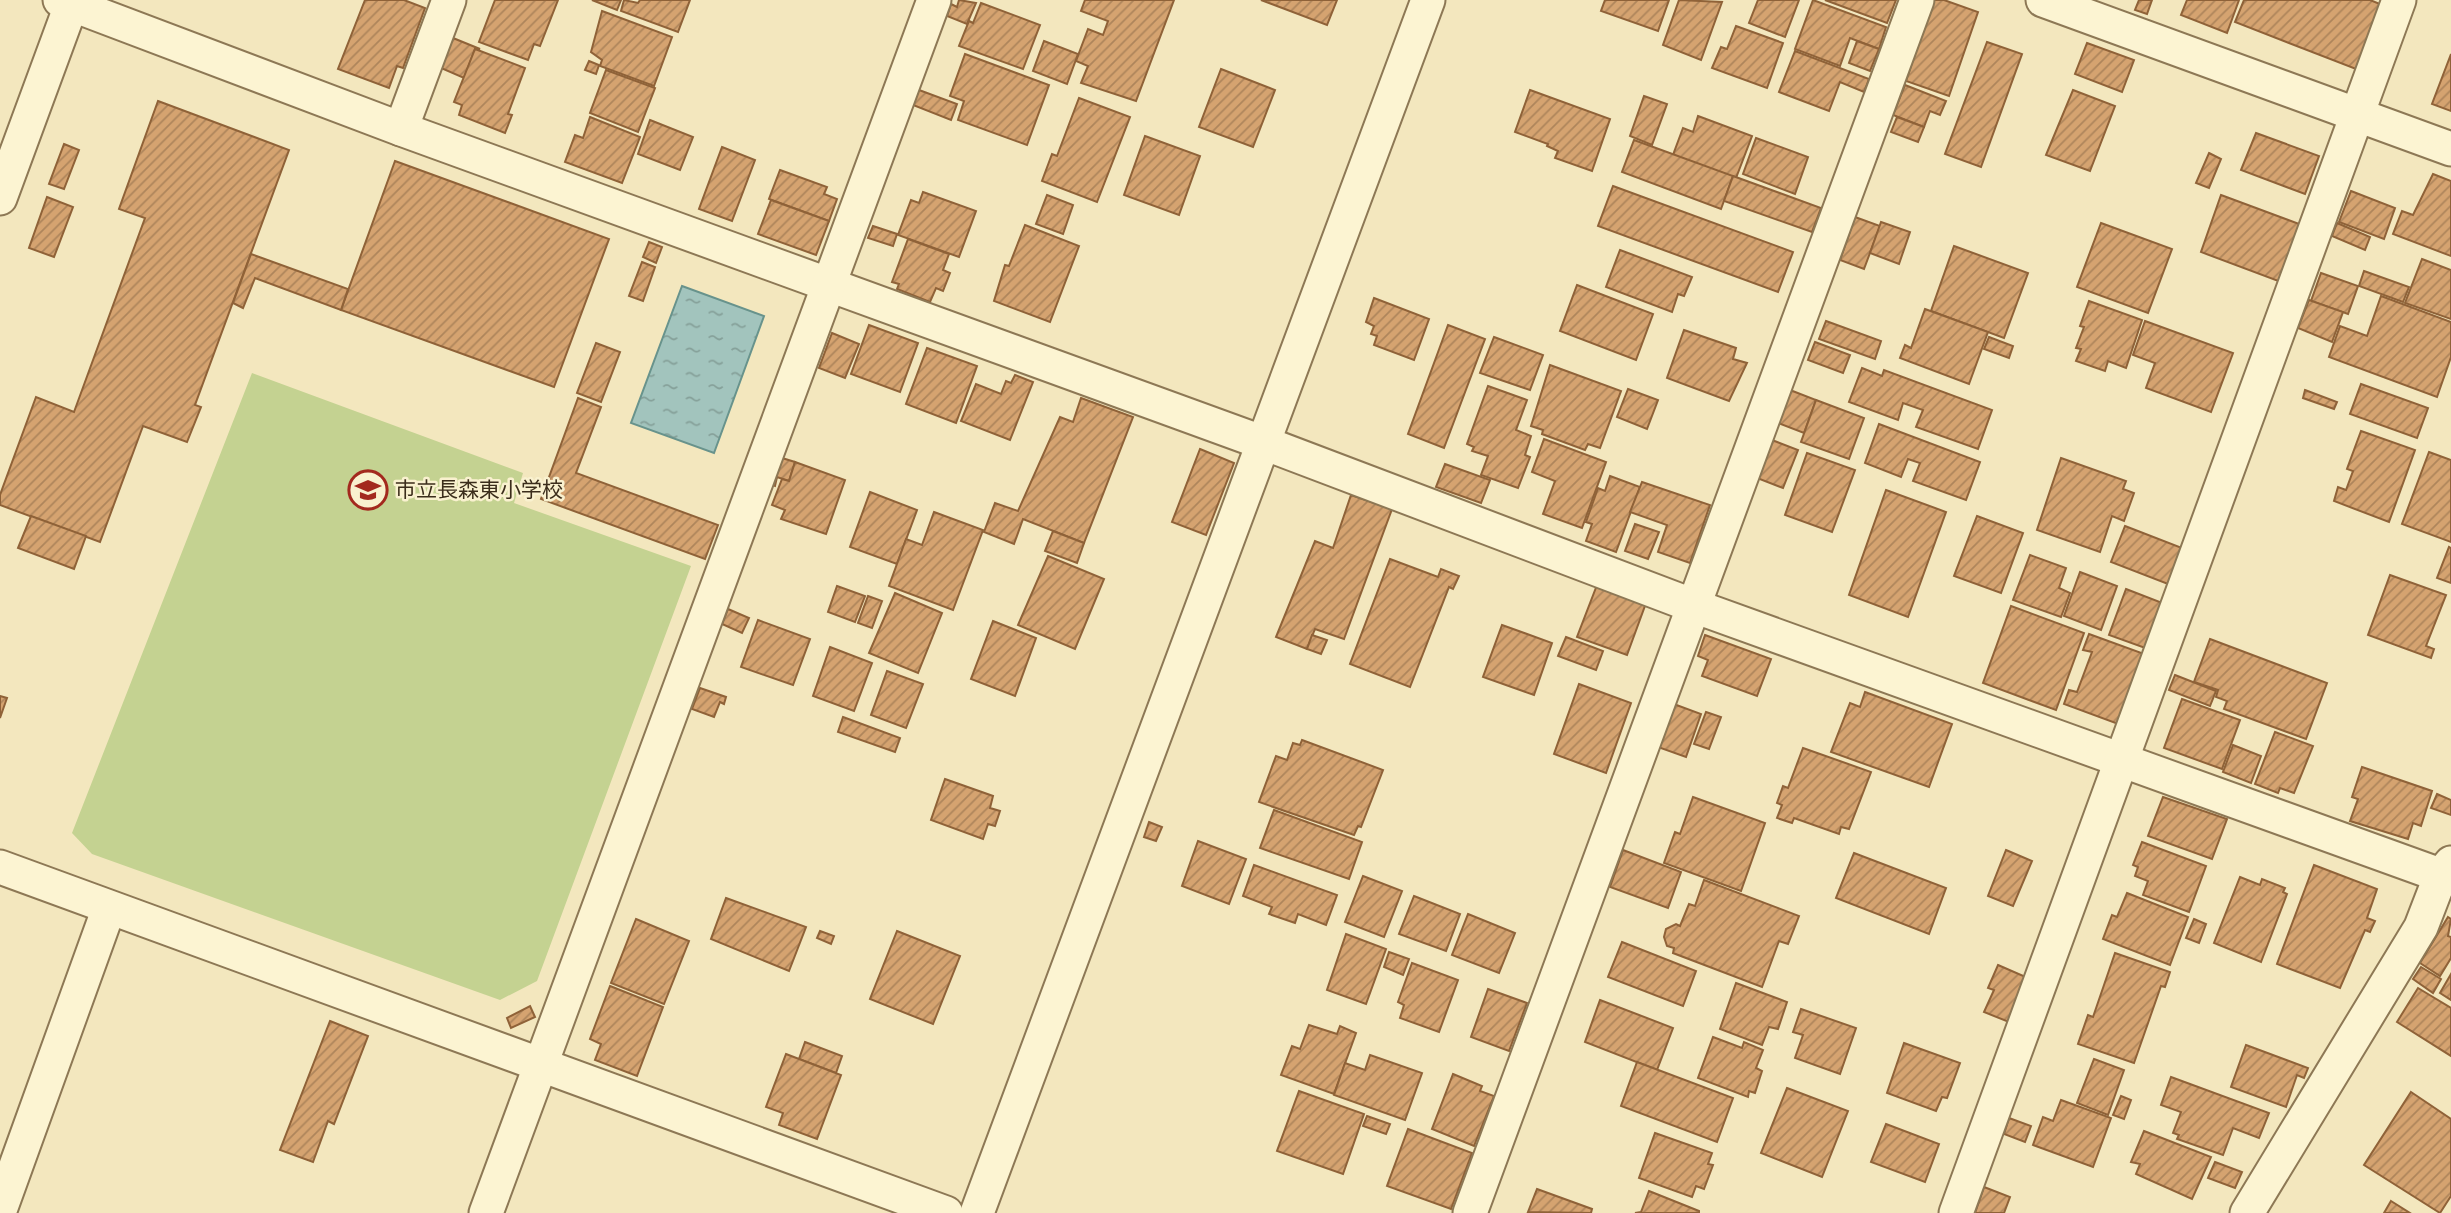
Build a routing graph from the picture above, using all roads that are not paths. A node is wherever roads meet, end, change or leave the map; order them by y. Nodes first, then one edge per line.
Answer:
1 (449, 0) edge
2 (934, 0) edge
3 (1428, 0) edge
4 (1917, 0) edge
5 (2043, 0) edge
6 (2399, 0) edge
7 (68, 1) edge
8 (2358, 115) junction
9 (401, 129) junction
10 (2451, 149) edge
11 (0, 198) edge
12 (830, 287) junction
13 (1264, 443) junction
14 (1694, 606) junction
15 (2124, 759) junction
16 (0, 867) edge
17 (2448, 872) edge
18 (109, 908) junction
19 (541, 1065) junction
20 (0, 1210) edge
21 (486, 1213) edge
22 (946, 1213) edge
23 (977, 1213) edge
24 (1470, 1213) edge
25 (1956, 1213) edge
26 (2247, 1213) edge

1 - 9 street
2 - 12 street
3 - 13 street
4 - 14 street
5 - 8 street
6 - 8 street
7 - 9 street
7 - 11 street
8 - 10 street
8 - 15 street
9 - 12 street
12 - 13 street
12 - 19 street
13 - 14 street
13 - 23 street
14 - 15 street
14 - 24 street
15 - 17 street
15 - 25 street
16 - 18 street
17 - 26 street
18 - 19 street
18 - 20 street
19 - 21 street
19 - 22 street

